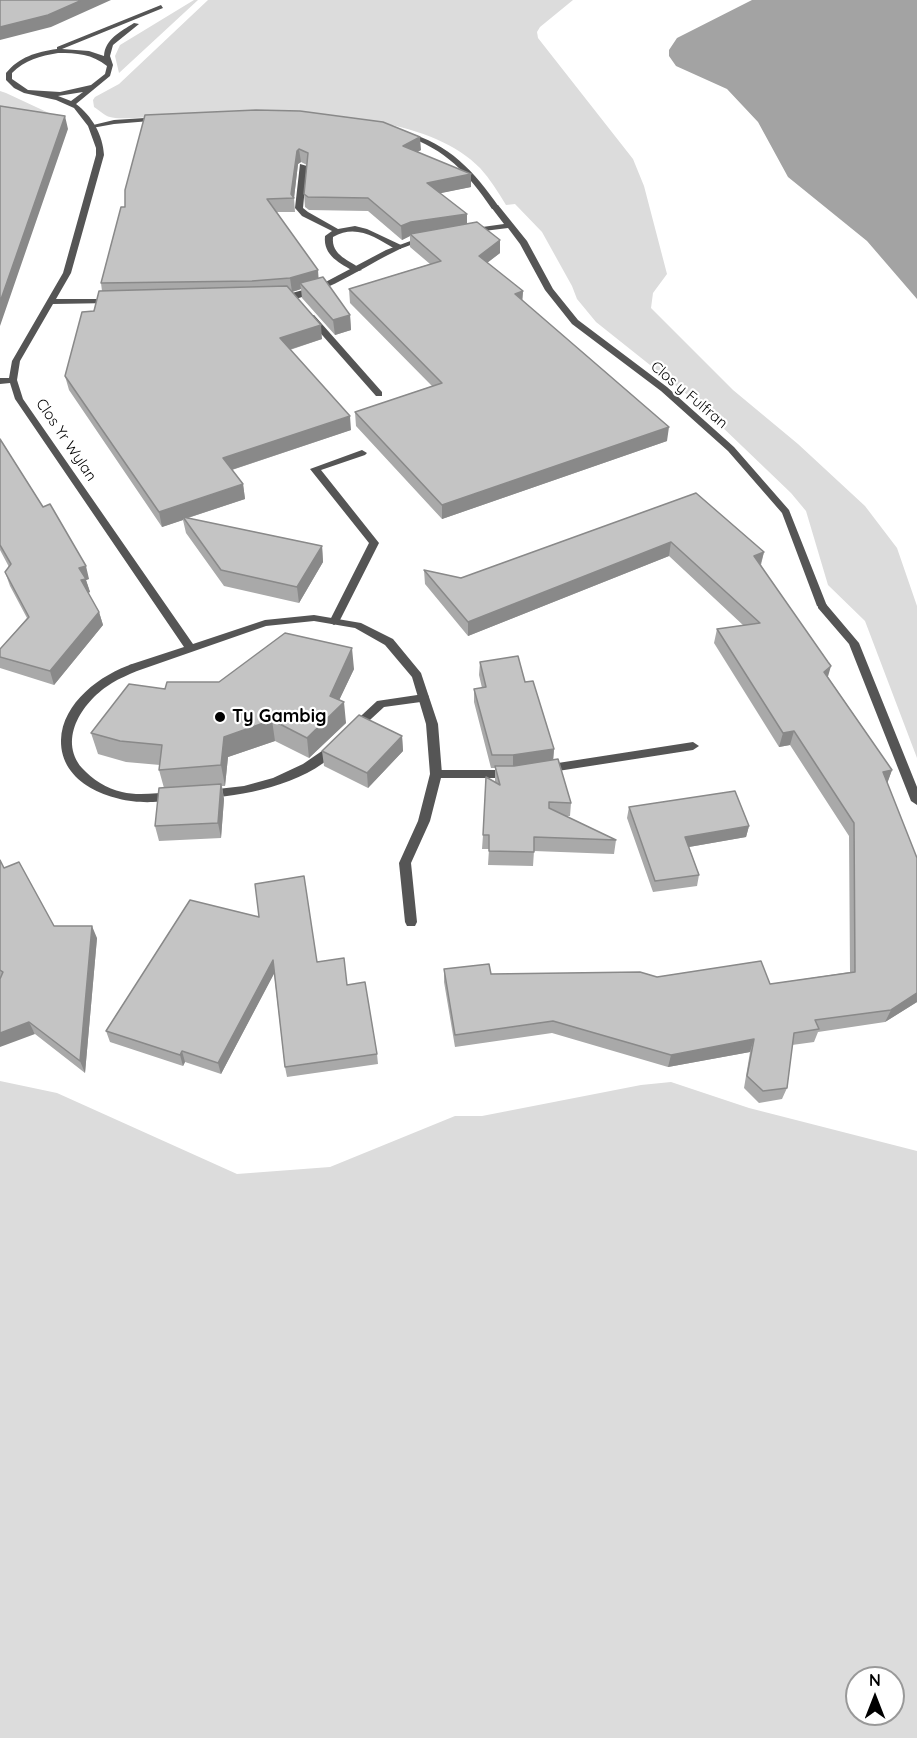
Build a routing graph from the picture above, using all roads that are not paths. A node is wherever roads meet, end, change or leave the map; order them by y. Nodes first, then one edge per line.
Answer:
1 (38, 55) junction
2 (108, 63) junction
3 (14, 66) junction
4 (0, 71) edge
5 (0, 81) edge
6 (11, 82) junction
7 (92, 87) junction
8 (38, 93) junction
9 (72, 104) junction
10 (169, 119) edge
11 (92, 126) junction
12 (397, 131) edge
13 (303, 166) edge
14 (510, 225) junction
15 (337, 231) junction
16 (466, 231) edge
17 (434, 236) edge
18 (398, 247) junction
19 (358, 270) junction
20 (292, 296) junction
21 (273, 298) edge
22 (123, 301) edge
23 (52, 302) junction
24 (300, 305) edge
25 (308, 314) edge
26 (14, 380) junction
27 (0, 381) edge
28 (379, 394) dead end
29 (362, 453) dead end
30 (334, 622) junction
31 (190, 648) junction
32 (424, 698) junction
33 (693, 746) dead end
34 (436, 774) junction
35 (917, 801) edge
36 (411, 922) dead end

1 - 2 street
1 - 2 street
1 - 3 street
2 - 7 street
3 - 4 street
3 - 6 street
5 - 6 street
6 - 8 street
7 - 8 street
7 - 9 street
8 - 9 street
9 - 11 street
10 - 11 street
11 - 23 street
12 - 14 street, Clos y Fulfran
13 - 15 street
14 - 16 street
14 - 35 street, Clos y Fulfran
15 - 18 street
15 - 19 street
17 - 18 street
18 - 19 street
19 - 20 street
20 - 21 street
20 - 24 street
22 - 23 street
23 - 26 street
25 - 28 street
26 - 27 street
26 - 31 street, Clos Yr Wylan
29 - 30 street
30 - 31 street
30 - 32 street
31 - 32 street
32 - 34 street
33 - 34 street
34 - 36 street

